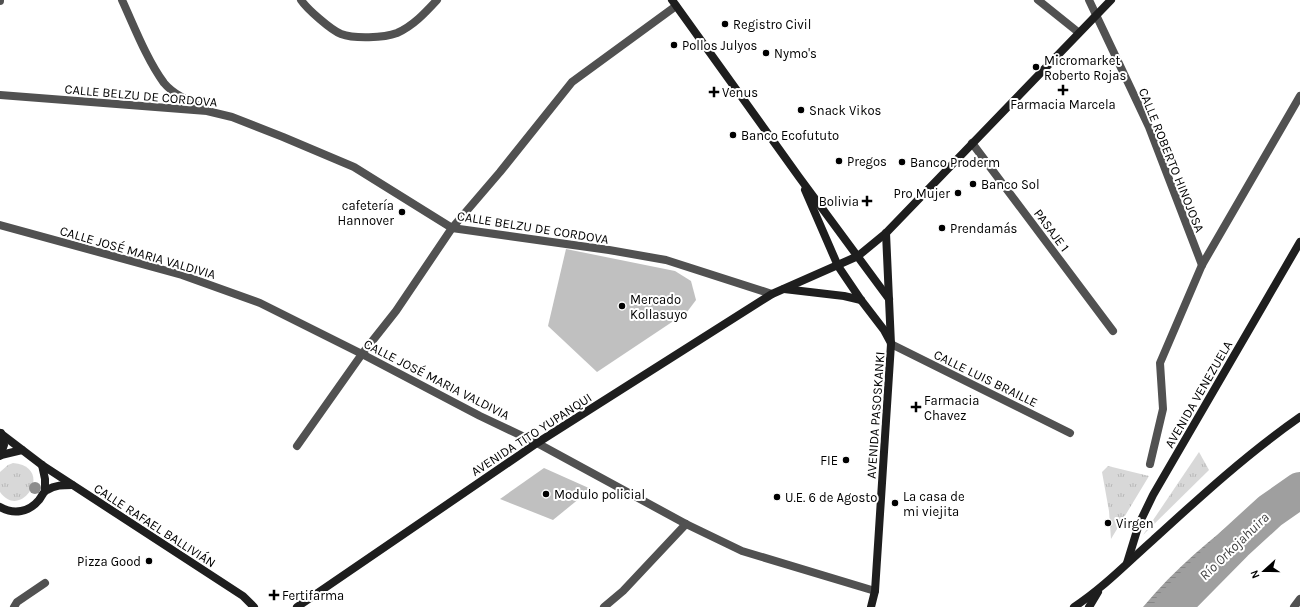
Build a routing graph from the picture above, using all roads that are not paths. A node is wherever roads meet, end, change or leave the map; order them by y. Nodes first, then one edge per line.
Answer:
1 (122, 0) edge
2 (301, 0) edge
3 (437, 0) edge
4 (1038, 0) edge
5 (1089, 0) edge
6 (1111, 0) edge
7 (674, 3) edge
8 (1096, 15) junction
9 (1078, 32) junction
10 (0, 95) edge
11 (1300, 96) edge
12 (207, 111) junction
13 (972, 143) junction
14 (799, 177) junction
15 (0, 225) edge
16 (452, 228) junction
17 (886, 233) junction
18 (1300, 242) edge
19 (858, 256) junction
20 (1202, 265) junction
21 (838, 266) junction
22 (783, 289) junction
23 (772, 294) junction
24 (861, 300) junction
25 (890, 300) junction
26 (1113, 331) dead end
27 (891, 344) junction
28 (362, 354) junction
29 (1300, 417) edge
30 (1, 433) edge
31 (1070, 433) dead end
32 (537, 443) junction
33 (297, 446) dead end
34 (22, 450) junction
35 (0, 456) edge
36 (1150, 464) dead end
37 (42, 465) junction
38 (72, 485) junction
39 (45, 490) junction
40 (0, 507) edge
41 (686, 524) junction
42 (1127, 563) junction
43 (45, 583) dead end
44 (1102, 586) junction
45 (875, 591) junction
46 (1300, 599) edge
47 (14, 607) edge
48 (254, 607) edge
49 (297, 607) edge
50 (604, 607) edge
51 (871, 607) edge
52 (1074, 607) edge
53 (1089, 607) edge
54 (1294, 607) edge

1 - 12 street
2 - 3 street
4 - 9 street
5 - 8 street, CALLE ROBERTO HINOJOSA
6 - 8 main road, AVENIDA TITO YUPANQUI
7 - 14 main road
7 - 16 street
8 - 9 main road, AVENIDA TITO YUPANQUI
8 - 20 street, CALLE ROBERTO HINOJOSA
9 - 13 main road, AVENIDA TITO YUPANQUI
10 - 12 street, CALLE BELZU DE CORDOVA
11 - 20 street
12 - 16 street, CALLE BELZU DE CORDOVA
13 - 17 main road, AVENIDA TITO YUPANQUI
13 - 26 street, PASAJE 1
14 - 19 main road
14 - 21 main road
15 - 28 street, CALLE JOSÉ MARIA VALDIVIA
16 - 23 street, CALLE BELZU DE CORDOVA
16 - 28 street
17 - 19 main road, AVENIDA TITO YUPANQUI
17 - 25 main road, AVENIDA PASOSKANKI
18 - 42 main road, AVENIDA VENEZUELA
19 - 21 main road, AVENIDA TITO YUPANQUI
19 - 25 main road
20 - 36 street
21 - 22 main road, AVENIDA TITO YUPANQUI
21 - 24 main road
22 - 23 main road, AVENIDA TITO YUPANQUI
22 - 24 main road
23 - 32 main road, AVENIDA TITO YUPANQUI
24 - 27 main road
25 - 27 main road, AVENIDA PASOSKANKI
27 - 31 street, CALLE LUIS BRAILLE
27 - 45 main road, AVENIDA PASOSKANKI
28 - 32 street, CALLE JOSÉ MARIA VALDIVIA
28 - 33 street
29 - 42 main road
30 - 34 main road
30 - 35 main road
32 - 41 street, CALLE JOSÉ MARIA VALDIVIA
32 - 49 main road, AVENIDA TITO YUPANQUI
34 - 35 main road
34 - 37 main road, CALLE RAFAEL BALLIVIÁN
37 - 38 main road, CALLE RAFAEL BALLIVIÁN
37 - 39 main road
38 - 39 main road
38 - 48 main road, CALLE RAFAEL BALLIVIÁN
39 - 40 main road
41 - 45 street, CALLE JOSÉ MARIA VALDIVIA
41 - 50 street
42 - 44 main road
43 - 47 street
44 - 52 main road
44 - 53 main road
45 - 51 main road, AVENIDA PASOSKANKI
46 - 54 street

